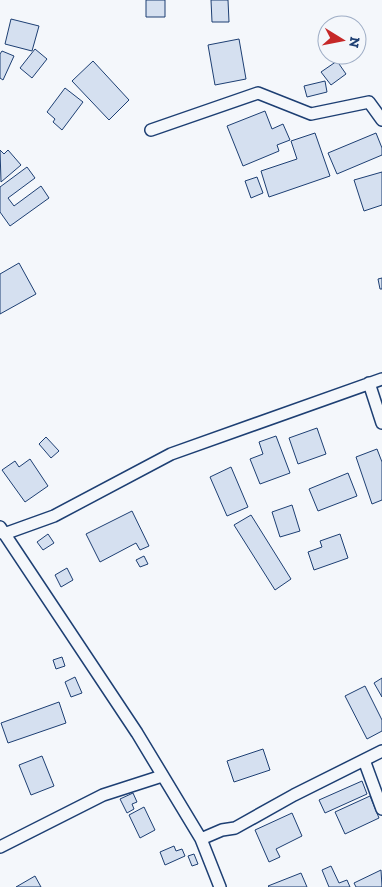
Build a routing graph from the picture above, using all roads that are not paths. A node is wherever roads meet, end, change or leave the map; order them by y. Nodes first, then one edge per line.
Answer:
1 (382, 120) edge
2 (151, 130) dead end
3 (382, 379) edge
4 (369, 383) junction
5 (382, 423) edge
6 (2, 530) edge
7 (382, 751) edge
8 (364, 760) junction
9 (162, 776) junction
10 (382, 809) edge
11 (201, 839) junction
12 (0, 847) edge
13 (220, 887) edge

1 - 2 street
3 - 4 street
4 - 5 street
4 - 6 street
6 - 9 street
7 - 8 street
8 - 10 street
8 - 11 street
9 - 11 street
9 - 12 street
11 - 13 street

